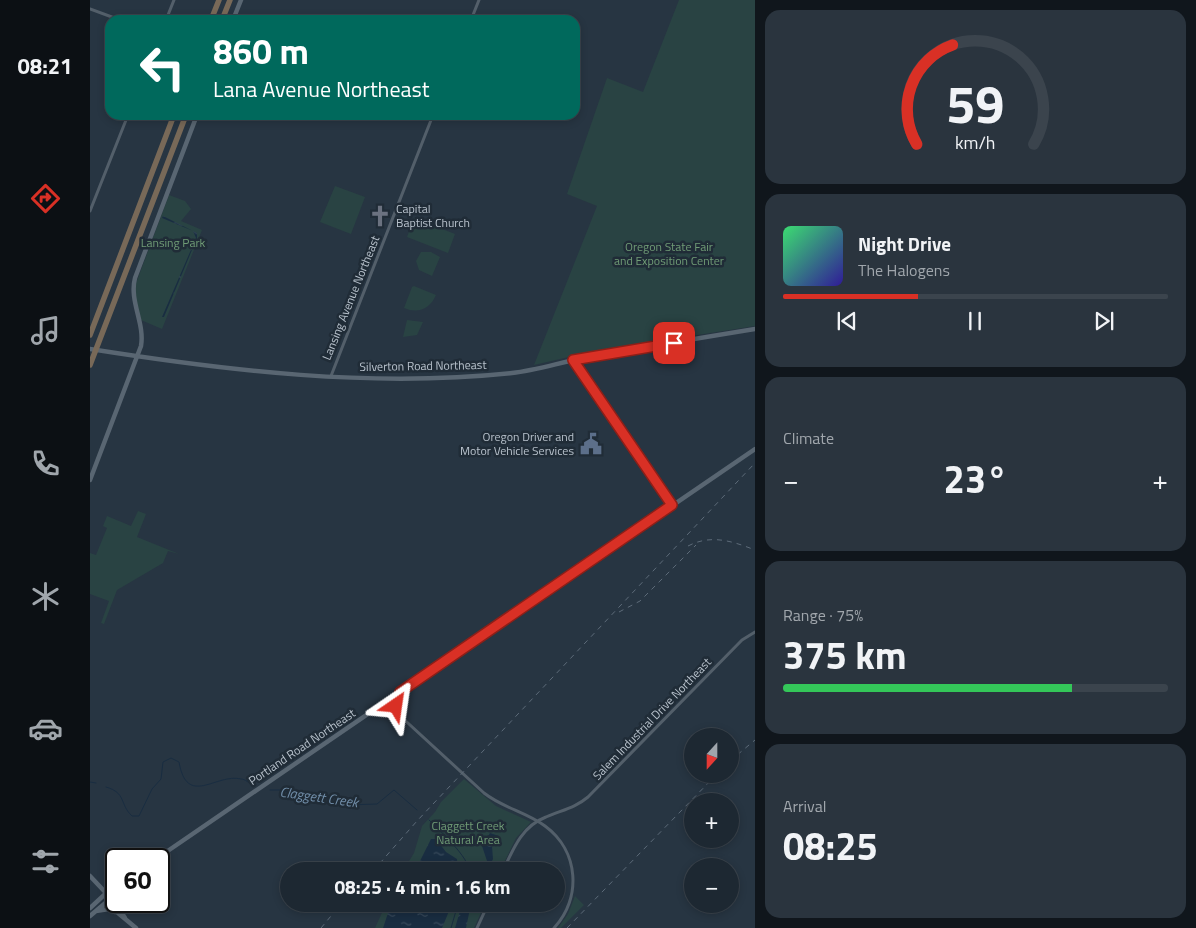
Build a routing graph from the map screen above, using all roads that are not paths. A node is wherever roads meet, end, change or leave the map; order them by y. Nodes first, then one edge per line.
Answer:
1 (174, 0) edge
2 (218, 0) edge
3 (230, 0) edge
4 (241, 0) edge
5 (479, 0) edge
6 (90, 9) edge
7 (106, 15) edge
8 (168, 15) edge
9 (213, 15) edge
10 (224, 15) edge
11 (235, 15) edge
12 (473, 15) edge
13 (126, 120) edge
14 (172, 120) edge
15 (184, 120) edge
16 (195, 120) edge
17 (431, 120) edge
18 (90, 211) edge
19 (755, 330) edge
20 (90, 335) edge
21 (90, 349) edge
22 (138, 357) junction
23 (573, 360) junction
24 (90, 363) edge
25 (331, 376) junction
26 (755, 448) edge
27 (90, 480) edge
28 (672, 505) junction
29 (755, 632) edge
30 (400, 692) junction
31 (385, 702) junction
32 (399, 715) junction
33 (170, 849) edge
34 (507, 862) edge
35 (90, 876) edge
36 (105, 892) edge
37 (105, 894) edge
38 (105, 903) edge
39 (90, 908) edge
40 (105, 910) edge
41 (95, 912) junction
42 (484, 912) edge
43 (118, 913) edge
44 (122, 913) edge
45 (90, 916) edge
46 (125, 918) junction
47 (136, 928) edge
48 (477, 928) edge
49 (554, 928) edge

1 - 8 street
2 - 9 highway
3 - 10 highway
4 - 11 main road
5 - 12 street
6 - 7 street
13 - 18 street
14 - 20 highway
15 - 24 highway
16 - 22 main road
17 - 25 street, Lansing Avenue Northeast
19 - 23 main road, Silverton Road Northeast
21 - 22 main road, Silverton Road Northeast
22 - 25 main road, Silverton Road Northeast
22 - 27 main road
23 - 25 main road, Silverton Road Northeast
23 - 28 street
26 - 28 main road, Portland Road Northeast
28 - 30 main road, Portland Road Northeast
29 - 34 street, Salem Industrial Drive Northeast
30 - 31 main road, Portland Road Northeast
30 - 32 main road
31 - 32 street
31 - 33 main road, Portland Road Northeast
32 - 49 street
35 - 36 main road
37 - 39 main road
38 - 41 main road
40 - 41 main road
41 - 45 main road
42 - 48 street
43 - 46 main road
44 - 46 main road
46 - 47 main road

